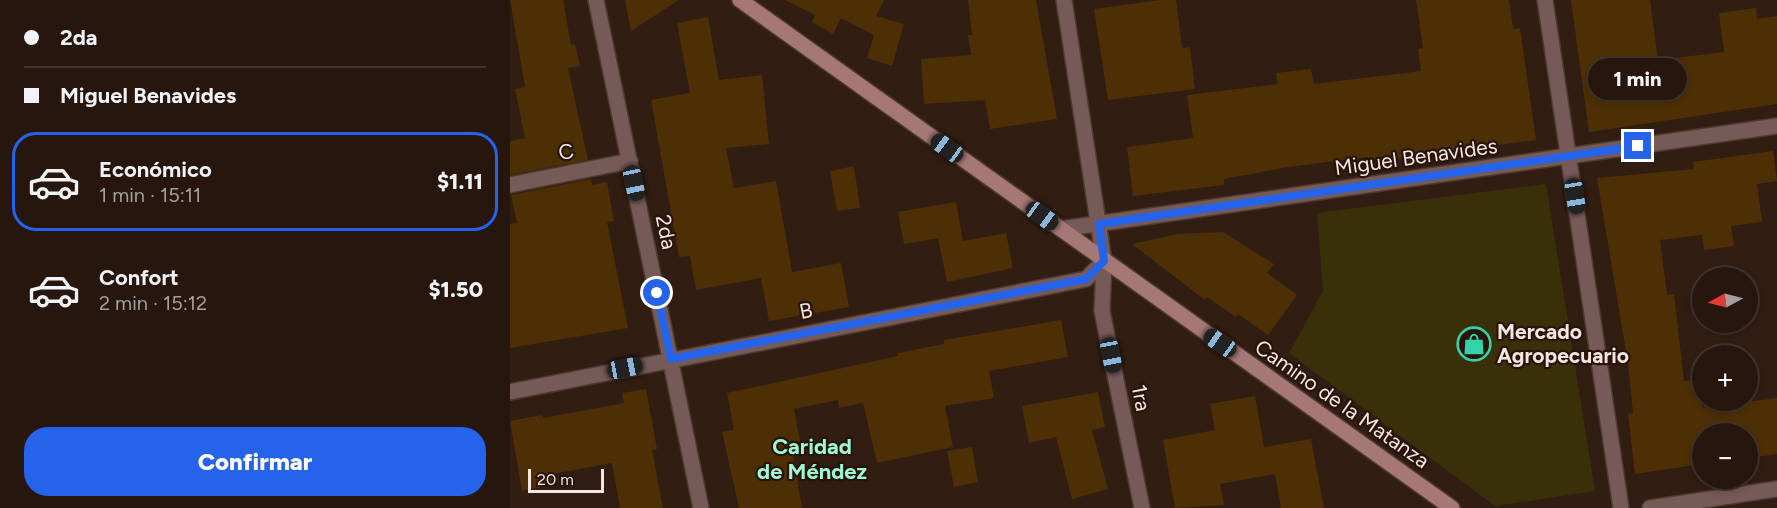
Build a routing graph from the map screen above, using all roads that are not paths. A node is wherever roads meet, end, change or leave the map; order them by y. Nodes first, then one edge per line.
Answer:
1 (596, 0) edge
2 (740, 0) edge
3 (1064, 0) edge
4 (1545, 0) edge
5 (1777, 126) edge
6 (1569, 156) junction
7 (630, 161) junction
8 (510, 184) edge
9 (1099, 224) junction
10 (1061, 229) junction
11 (1104, 261) junction
12 (671, 359) junction
13 (510, 392) edge
14 (1777, 489) edge
15 (701, 508) edge
16 (1142, 508) edge
17 (1452, 508) edge
18 (1622, 508) edge
19 (1650, 508) edge

1 - 7 street, 2da
2 - 10 main road, Camino de la Matanza
3 - 9 street, 1ra
4 - 6 street
5 - 6 street, Miguel Benavides
6 - 9 street, Miguel Benavides
6 - 18 street
7 - 8 street, C
7 - 12 street, 2da
9 - 10 street, Miguel Benavides
9 - 11 street, 1ra
10 - 11 main road, Camino de la Matanza
11 - 12 street, B
11 - 16 street, 1ra
11 - 17 main road, Camino de la Matanza
12 - 13 street, B
12 - 15 street, 2da
14 - 19 street

